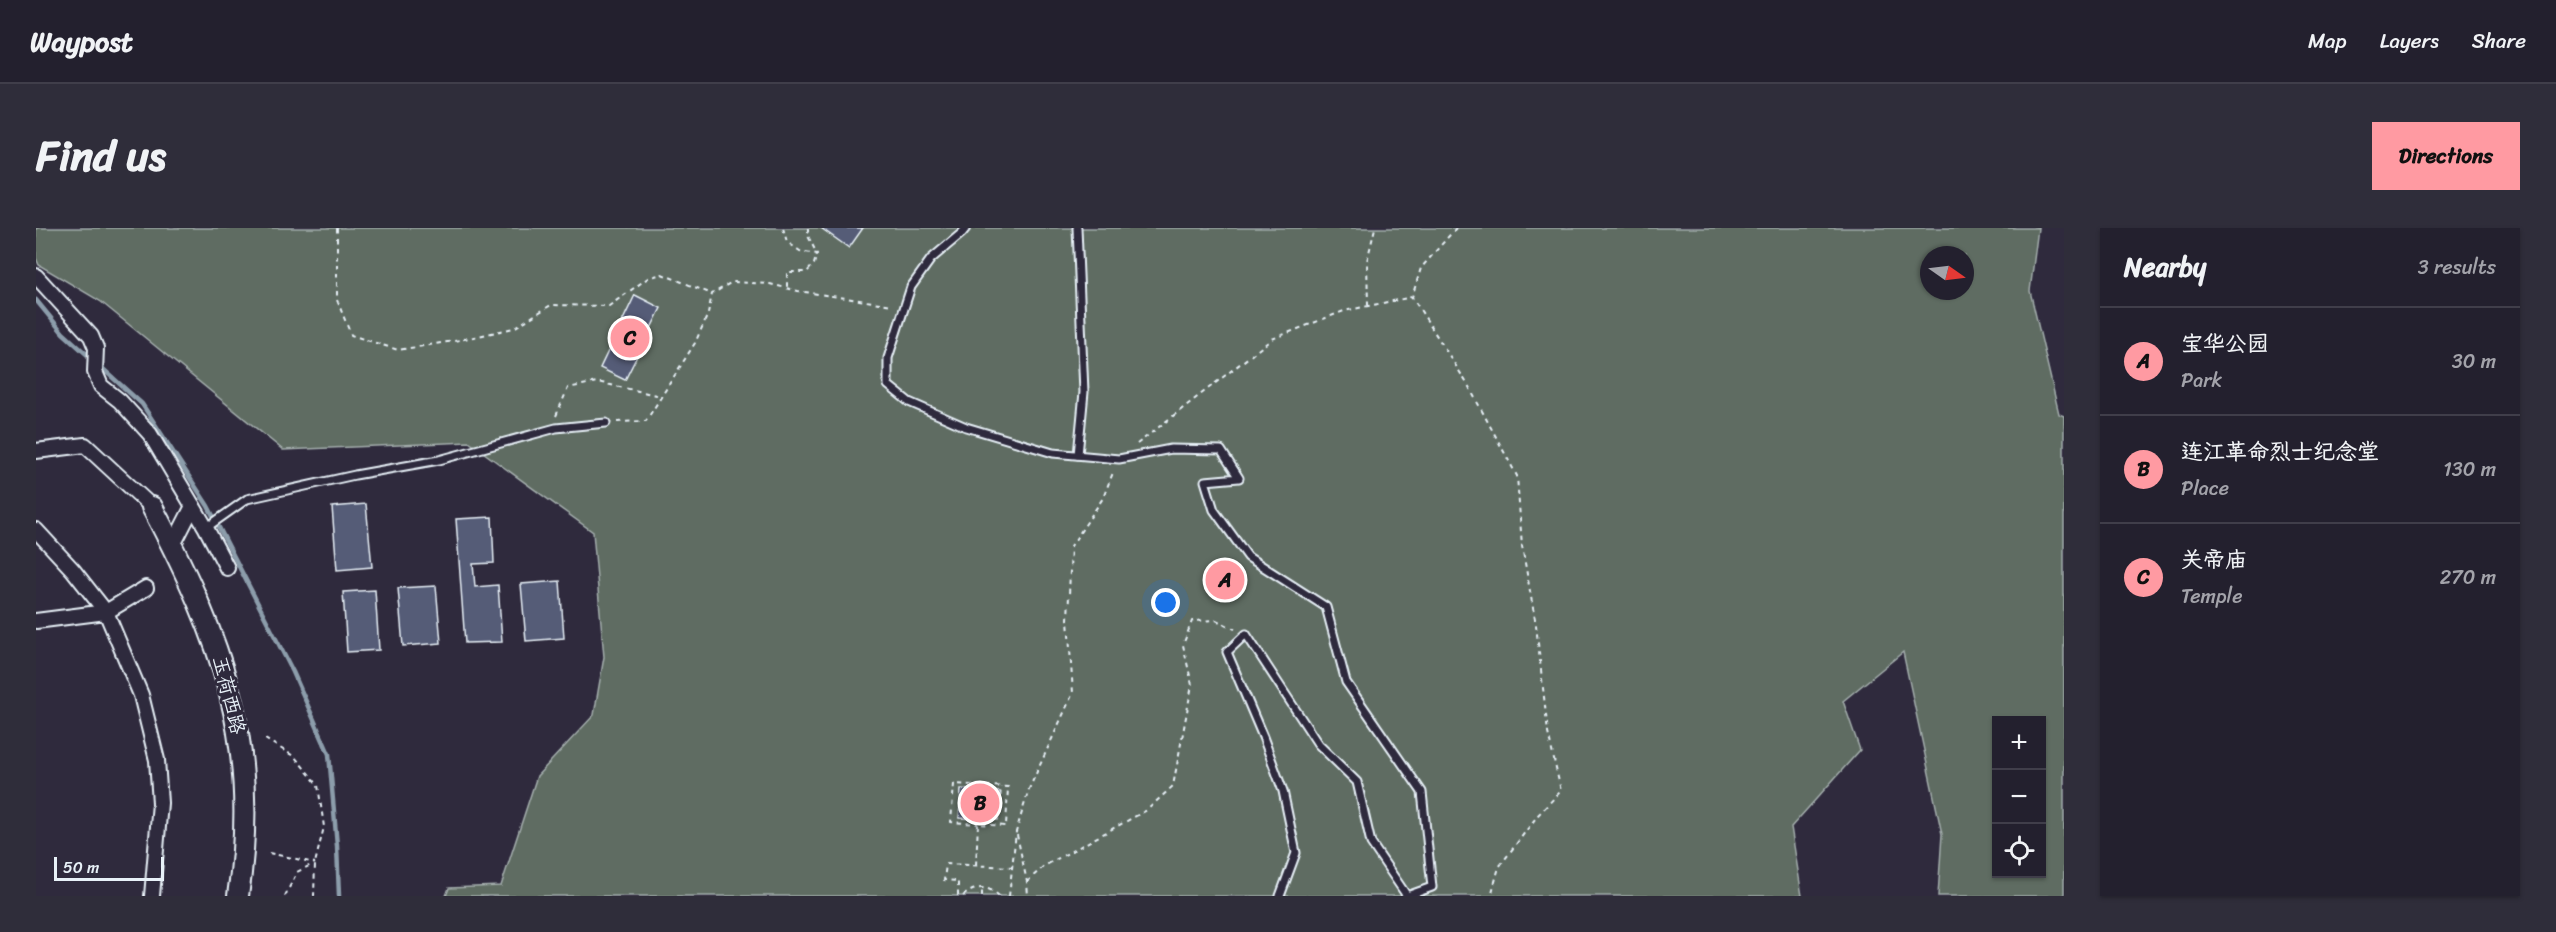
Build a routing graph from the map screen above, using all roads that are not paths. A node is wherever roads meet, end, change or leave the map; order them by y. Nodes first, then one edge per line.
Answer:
1 (966, 228) edge
2 (1077, 228) edge
3 (36, 276) edge
4 (606, 423) road end
5 (36, 451) edge
6 (1078, 455) junction
7 (193, 506) junction
8 (152, 507) joint
9 (206, 528) junction
10 (36, 530) edge
11 (172, 546) junction
12 (227, 568) dead end
13 (146, 588) dead end
14 (106, 612) junction
15 (36, 621) edge
16 (152, 896) edge
17 (238, 896) edge
18 (1280, 896) edge

1 - 6 lane
2 - 6 lane
3 - 7 street
4 - 9 lane
5 - 8 street
6 - 18 lane
7 - 9 street
7 - 11 street
8 - 11 main road, 玉荷西路
9 - 12 street
10 - 14 street
11 - 17 main road, 玉荷西路
13 - 14 street
14 - 15 street
14 - 16 street

